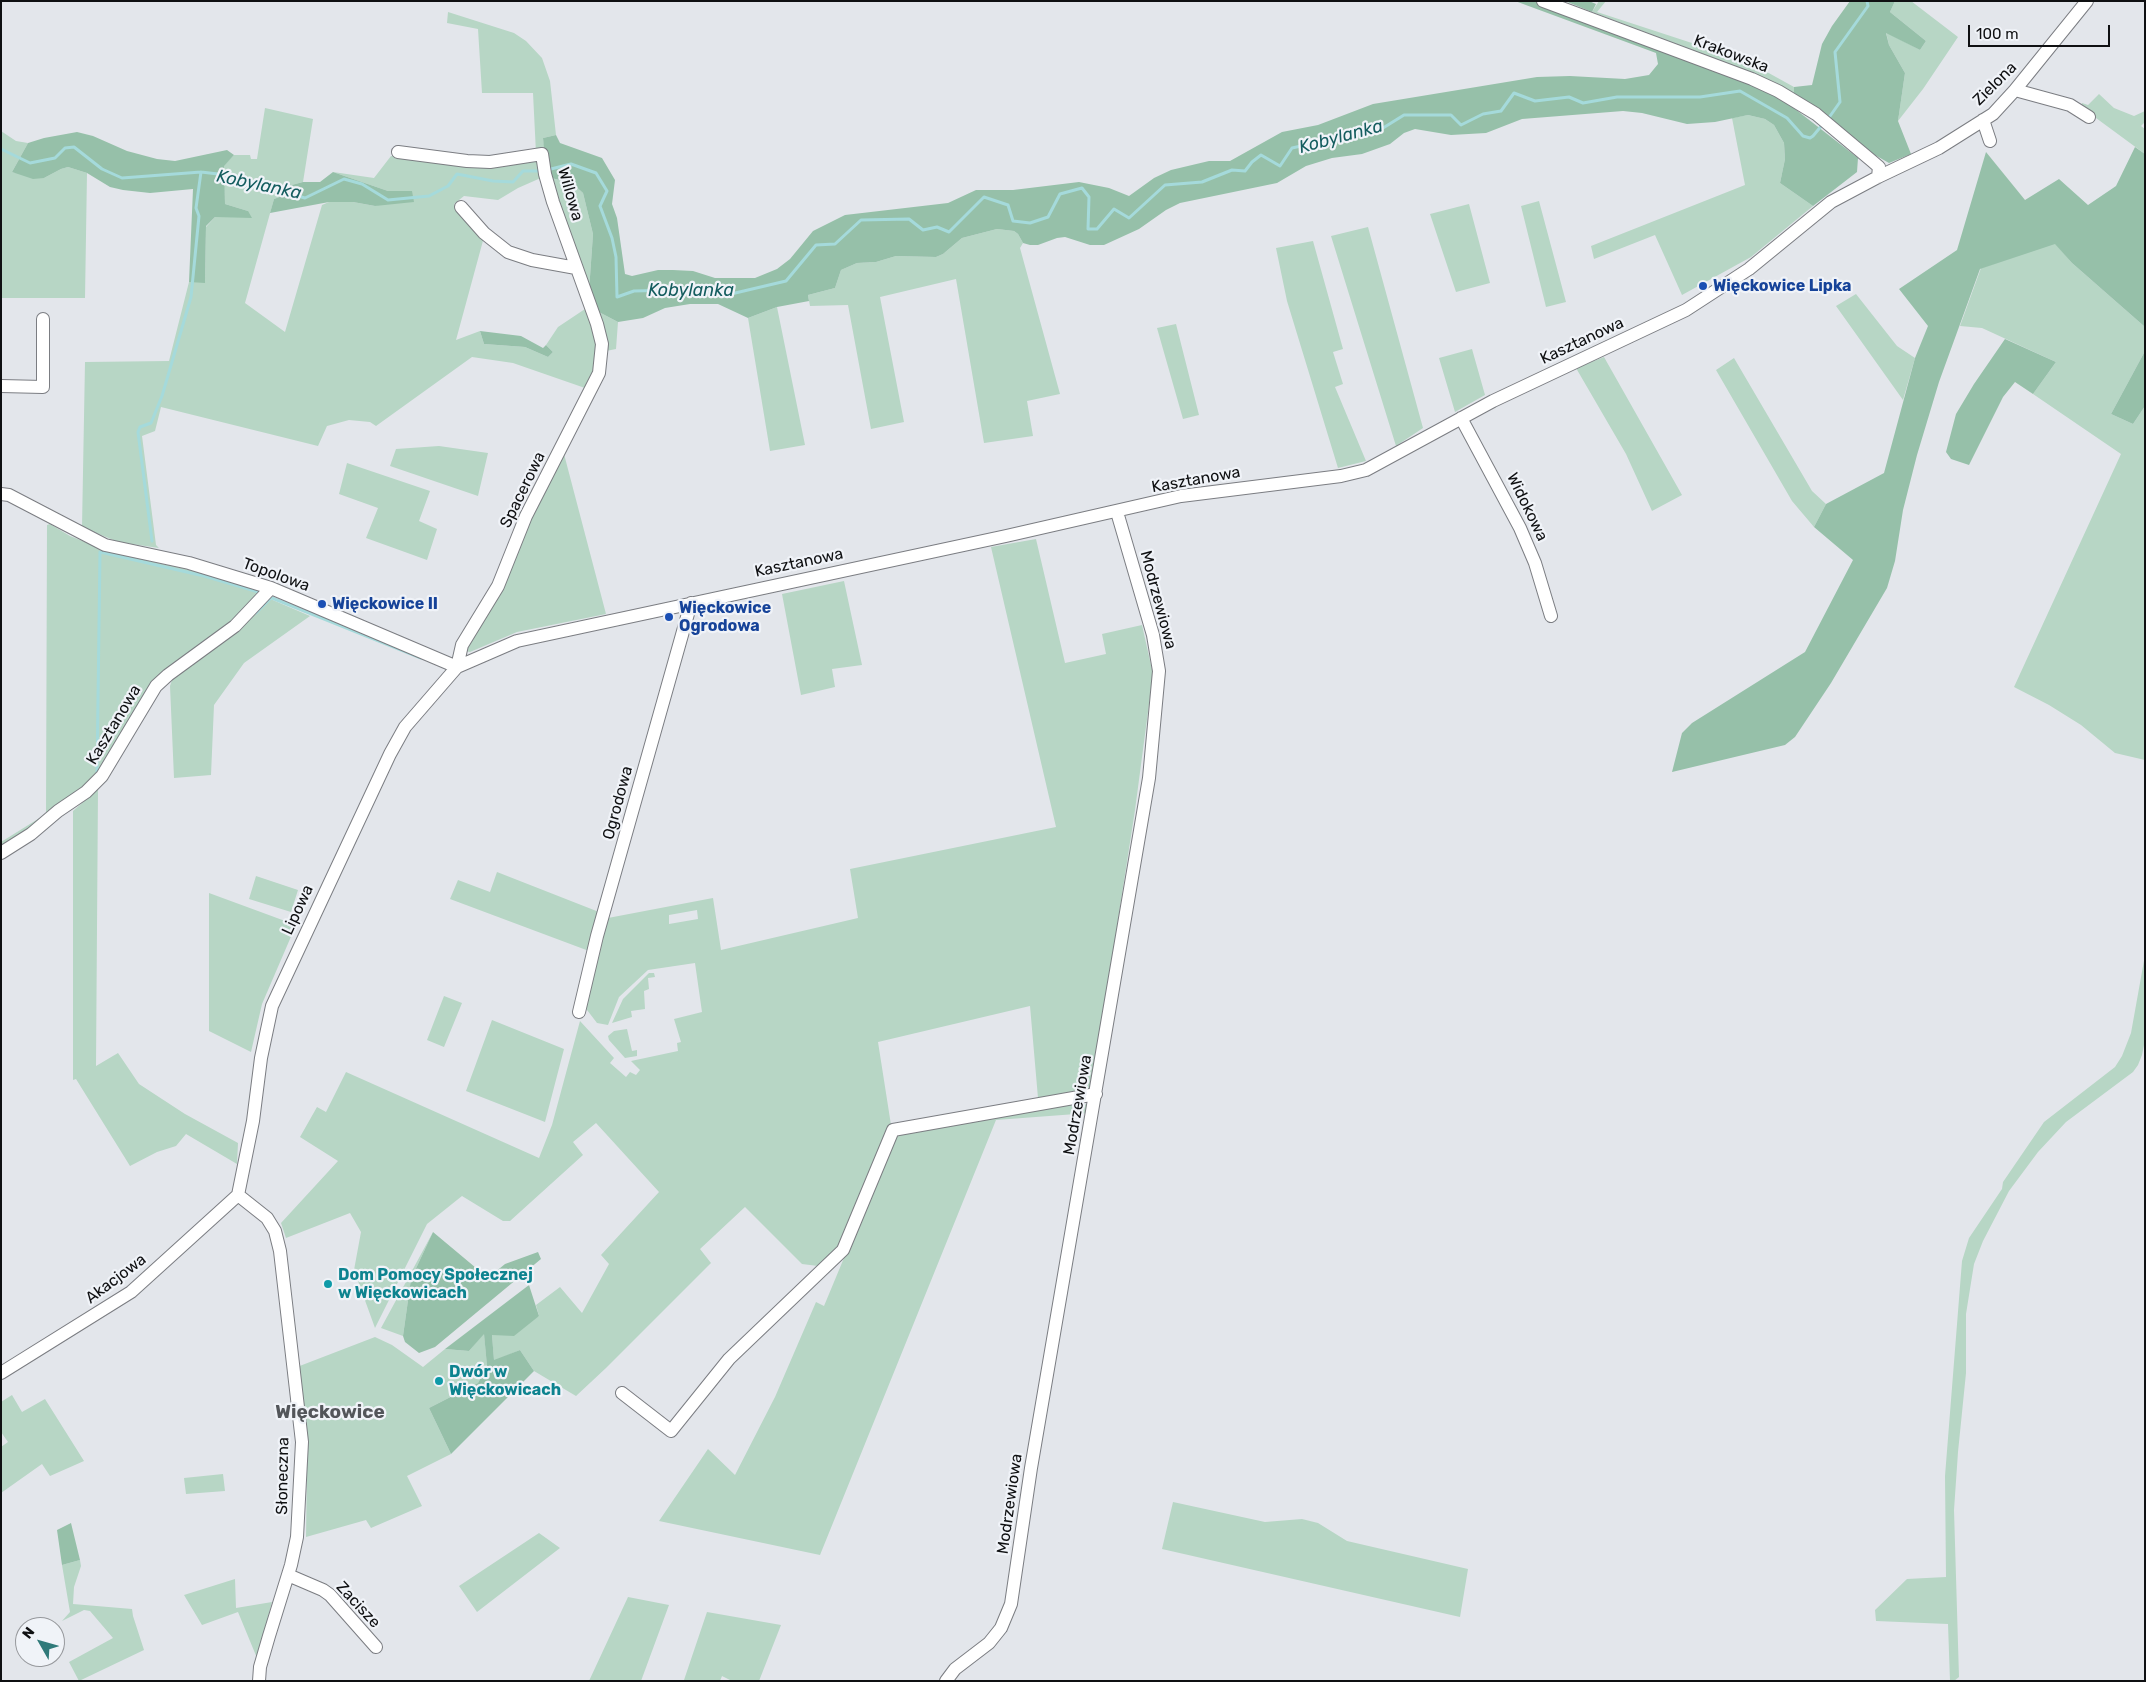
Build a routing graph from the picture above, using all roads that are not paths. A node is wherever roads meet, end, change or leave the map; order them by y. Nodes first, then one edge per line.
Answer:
1 (1543, 1) edge
2 (2087, 1) edge
3 (2015, 90) junction
4 (2089, 116) dead end
5 (1983, 120) junction
6 (1990, 141) dead end
7 (398, 152) dead end
8 (1878, 177) junction
9 (462, 207) dead end
10 (576, 268) junction
11 (43, 319) dead end
12 (597, 324) joint
13 (1, 386) edge
14 (1461, 418) junction
15 (1, 494) edge
16 (1117, 512) junction
17 (272, 588) junction
18 (691, 603) junction
19 (1551, 616) dead end
20 (458, 667) junction
21 (1, 853) edge
22 (579, 1012) dead end
23 (1096, 1094) junction
24 (238, 1195) junction
25 (1, 1374) edge
26 (622, 1393) dead end
27 (288, 1576) junction
28 (376, 1647) dead end
29 (260, 1681) edge
30 (946, 1681) edge

1 - 8 street, Krakowska
2 - 3 street, Zielona
3 - 4 street
3 - 5 street, Zielona
5 - 6 street
5 - 8 street, Zielona
7 - 10 street, Willowa
8 - 14 street, Kasztanowa
9 - 10 street
10 - 12 street, Willowa
11 - 13 street
12 - 20 street, Spacerowa
14 - 16 street, Kasztanowa
14 - 19 street, Widokowa
15 - 17 street, Topolowa
16 - 18 street, Kasztanowa
16 - 23 street, Modrzewiowa
17 - 20 street, Topolowa
17 - 21 street, Kasztanowa
18 - 20 street, Kasztanowa
18 - 22 street, Ogrodowa
20 - 24 street, Lipowa
23 - 26 street
23 - 30 street, Modrzewiowa
24 - 25 street, Akacjowa
24 - 27 street, Słoneczna
27 - 28 street, Zacisze
27 - 29 street, Słoneczna

